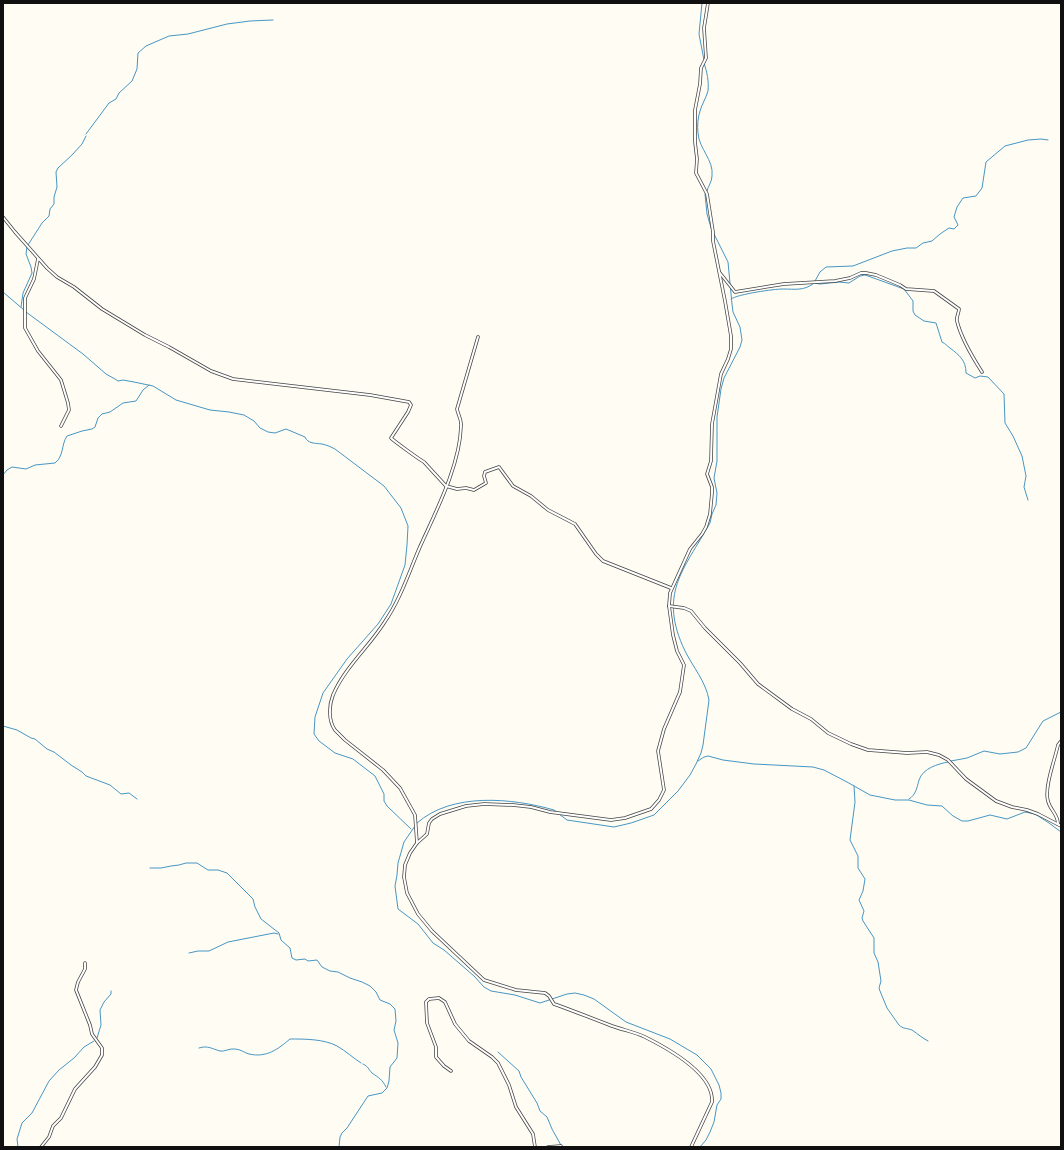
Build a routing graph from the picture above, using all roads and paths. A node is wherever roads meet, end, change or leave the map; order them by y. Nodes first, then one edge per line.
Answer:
1 (708, 3) edge
2 (3, 218) edge
3 (38, 259) junction
4 (720, 272) junction
5 (478, 337) dead end
6 (982, 372) dead end
7 (61, 426) dead end
8 (446, 486) junction
9 (671, 588) junction
10 (669, 606) junction
11 (1061, 740) edge
12 (1058, 824) junction
13 (1061, 826) edge
14 (417, 844) junction
15 (85, 963) dead end
16 (451, 1071) dead end
17 (561, 1146) dead end
18 (41, 1147) edge
19 (535, 1147) edge
20 (548, 1147) edge
21 (691, 1147) edge

1 - 4 street
2 - 3 street
3 - 7 street
3 - 8 street
4 - 6 street
4 - 9 street
5 - 8 street
8 - 9 street
8 - 14 street
9 - 10 street
10 - 12 street
10 - 14 street
11 - 12 street
12 - 13 street
14 - 21 street
15 - 18 street
16 - 19 street
17 - 20 street

